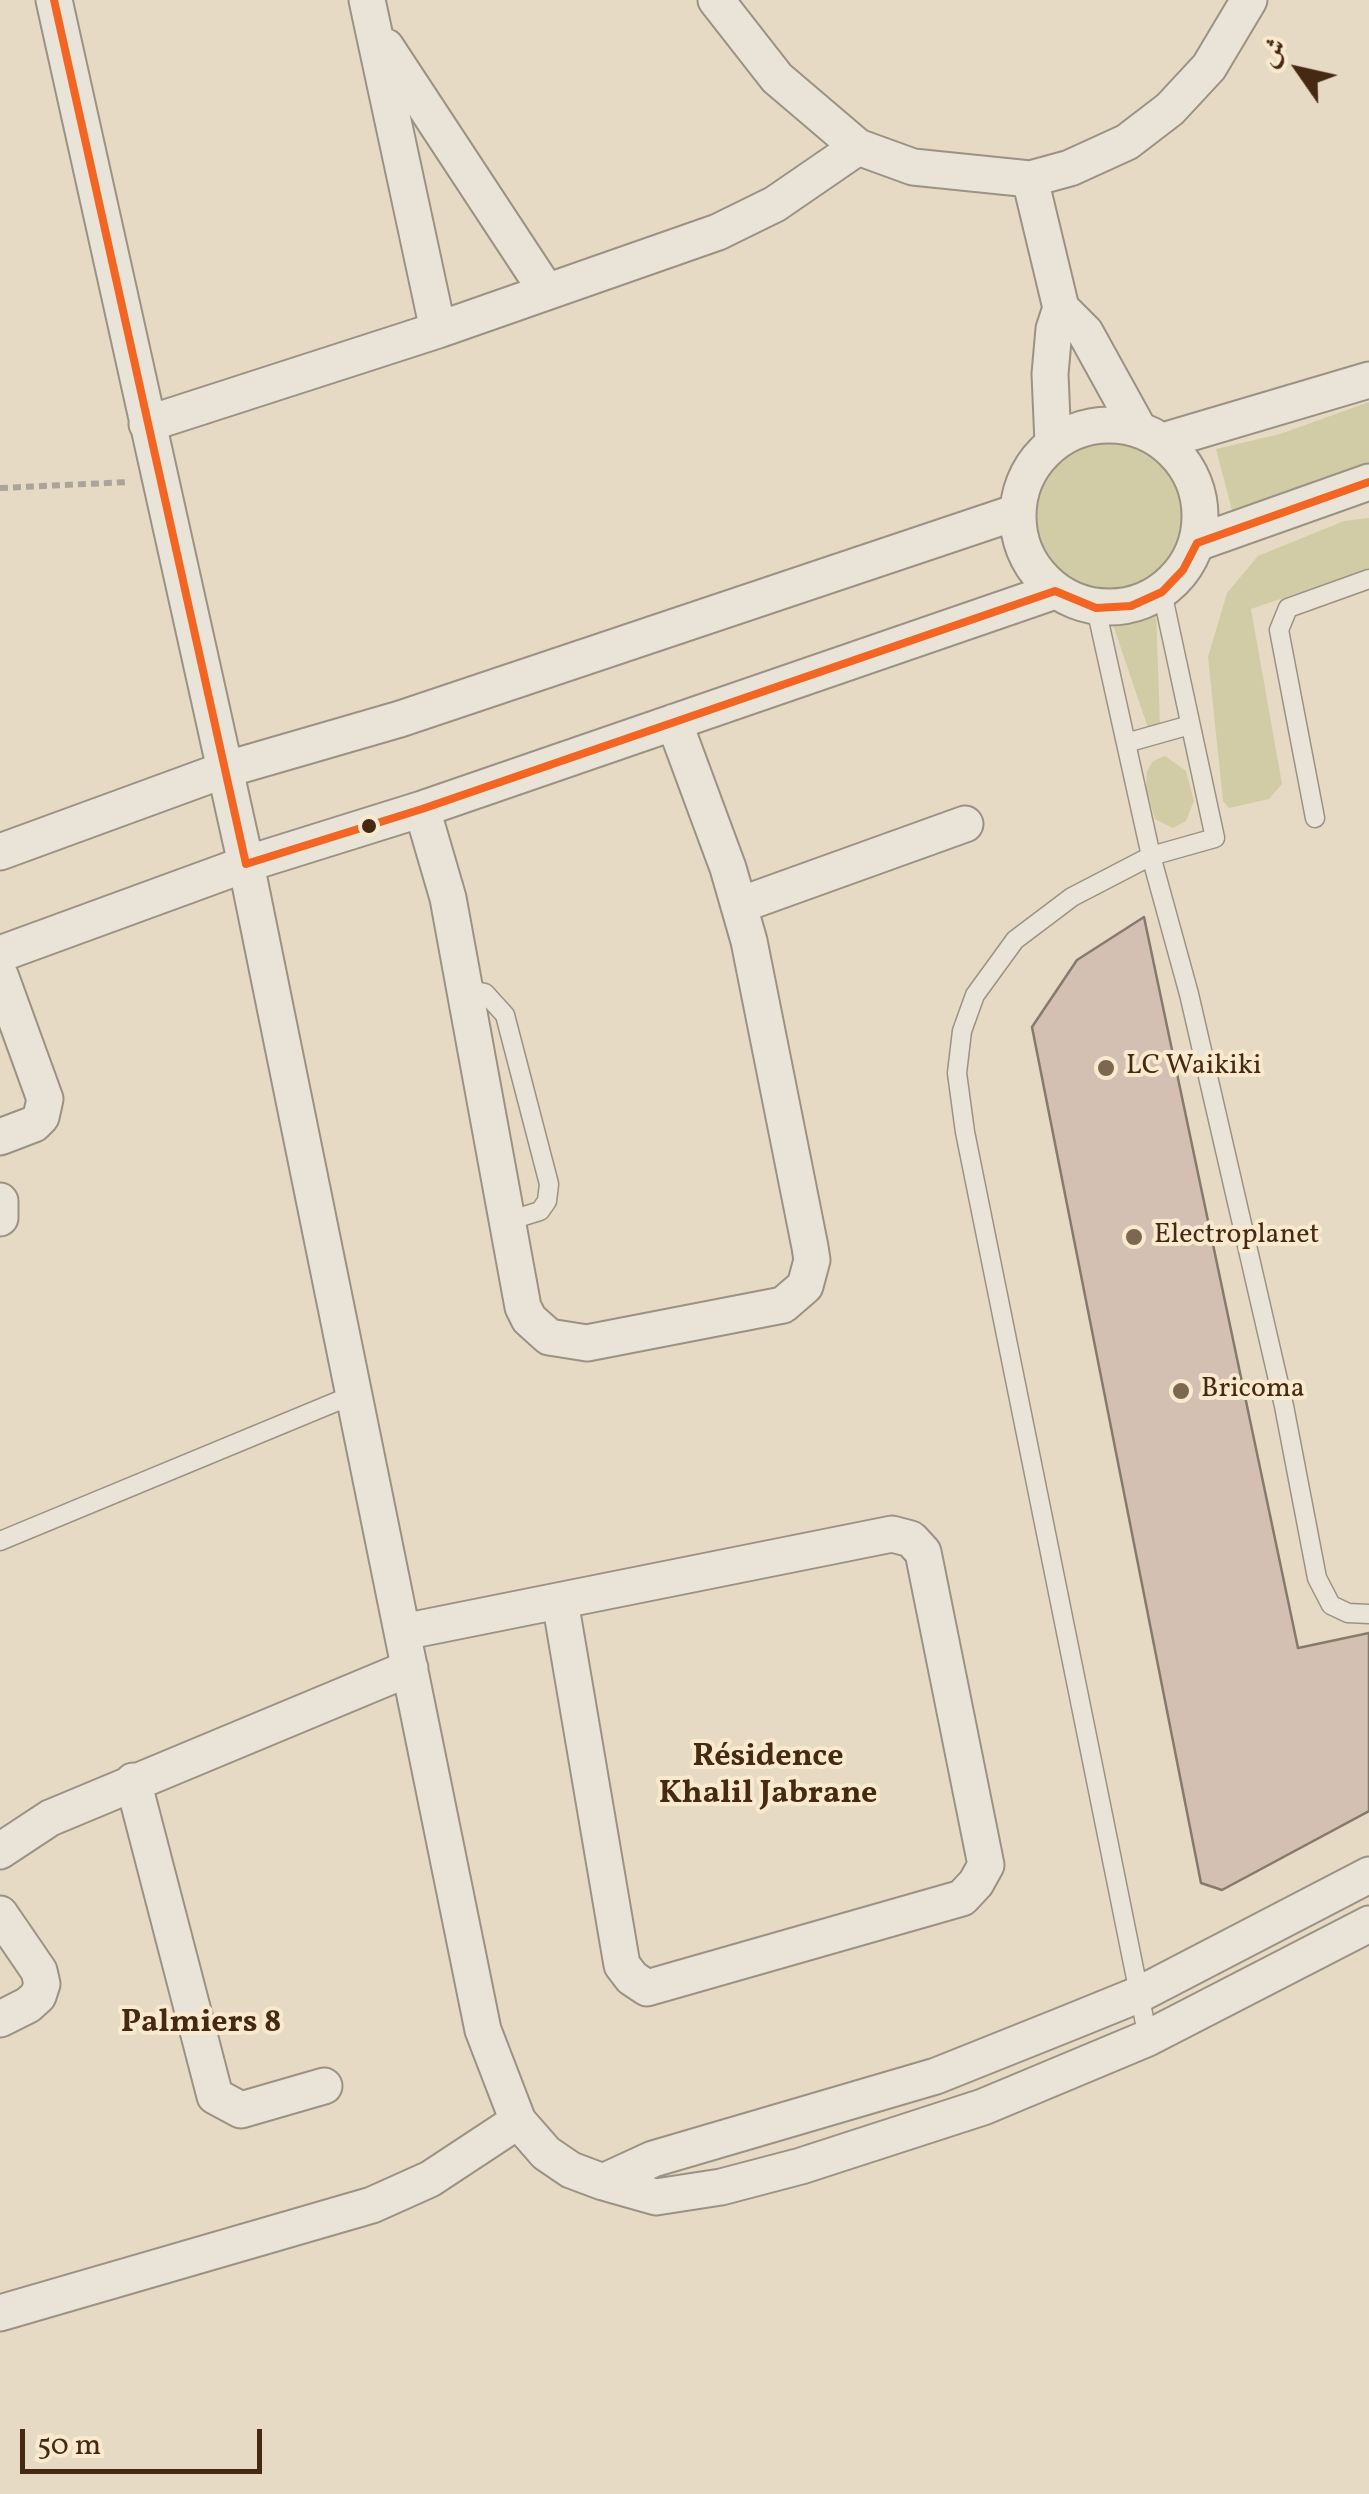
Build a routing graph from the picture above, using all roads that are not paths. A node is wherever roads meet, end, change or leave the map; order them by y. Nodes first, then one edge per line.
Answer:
1 (54, 0) edge
2 (716, 0) edge
3 (1248, 0) edge
4 (370, 14) edge
5 (858, 147) junction
6 (1030, 179) junction
7 (547, 292) junction
8 (1061, 308) junction
9 (438, 330) junction
10 (1369, 380) edge
11 (148, 424) junction
12 (1150, 435) junction
13 (1053, 443) junction
14 (1369, 482) edge
15 (1016, 512) junction
16 (1197, 544) junction
17 (1369, 578) edge
18 (1055, 592) junction
19 (1162, 592) junction
20 (1096, 608) junction
21 (674, 722) junction
22 (1190, 725) junction
23 (1126, 743) junction
24 (224, 770) junction
25 (422, 809) junction
26 (1315, 818) dead end
27 (965, 824) dead end
28 (0, 852) edge
29 (1151, 856) junction
30 (246, 864) junction
31 (740, 905) junction
32 (0, 954) edge
33 (0, 975) edge
34 (465, 989) junction
35 (0, 1138) edge
36 (0, 1201) edge
37 (0, 1218) edge
38 (508, 1220) junction
39 (355, 1394) junction
40 (0, 1541) edge
41 (560, 1602) junction
42 (1369, 1614) edge
43 (403, 1632) junction
44 (410, 1668) junction
45 (134, 1781) junction
46 (0, 1850) edge
47 (1369, 1875) edge
48 (0, 1914) edge
49 (1369, 1924) edge
50 (1140, 1994) junction
51 (0, 2019) edge
52 (1148, 2038) junction
53 (324, 2086) dead end
54 (518, 2121) junction
55 (603, 2182) junction
56 (0, 2313) edge

1 - 11 street
2 - 5 street
3 - 6 street
4 - 7 street
4 - 9 street
5 - 6 street
5 - 7 street
6 - 8 street
7 - 9 street
8 - 12 street
8 - 13 street
9 - 11 street
10 - 12 street
11 - 24 street
12 - 13 street
12 - 16 street
13 - 15 street
14 - 16 street
15 - 18 street
15 - 24 street
16 - 19 street
17 - 26 lane
18 - 20 street
18 - 21 street
19 - 20 street
19 - 22 lane
20 - 23 lane
21 - 25 street
21 - 31 street
22 - 23 lane
22 - 29 lane
23 - 29 lane
24 - 28 street
24 - 30 street
25 - 30 street
25 - 34 street
27 - 31 street
29 - 42 lane
29 - 50 lane
30 - 32 street
30 - 39 street
31 - 38 street
33 - 35 street
34 - 38 street
34 - 38 lane
36 - 37 street
39 - 40 lane
39 - 43 street
41 - 41 street
41 - 43 street
43 - 44 street
44 - 45 street
44 - 54 street
45 - 46 street
45 - 53 street
47 - 50 street
48 - 51 street
49 - 52 street
50 - 52 lane
50 - 55 street
52 - 55 street
54 - 55 street
54 - 56 street

